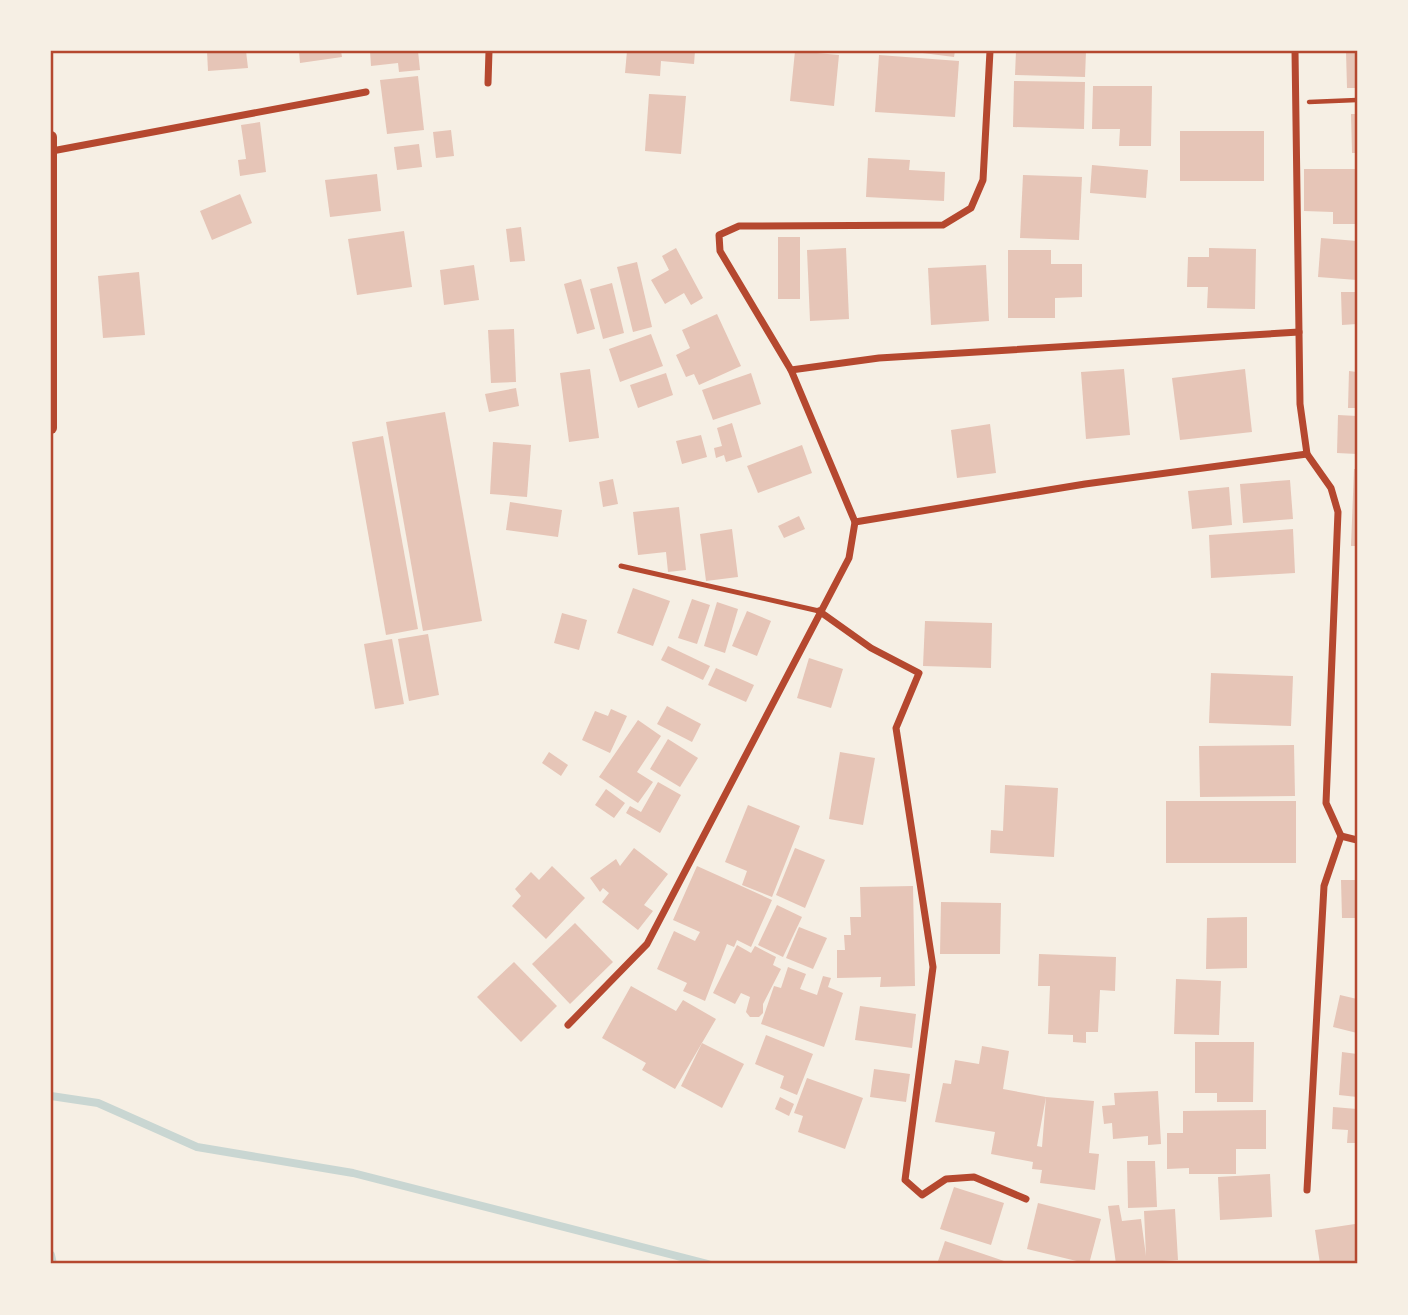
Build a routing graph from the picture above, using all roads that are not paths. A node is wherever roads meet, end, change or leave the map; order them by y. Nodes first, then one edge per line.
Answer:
1 (489, 51) edge
2 (990, 51) edge
3 (1295, 51) edge
4 (488, 83) dead end
5 (366, 92) dead end
6 (51, 137) edge
7 (52, 150) junction
8 (1299, 332) junction
9 (791, 370) junction
10 (51, 428) edge
11 (1307, 454) junction
12 (855, 522) junction
13 (621, 565) dead end
14 (819, 611) junction
15 (1341, 836) junction
16 (1357, 839) edge
17 (568, 1025) dead end
18 (1307, 1190) dead end
19 (1026, 1199) dead end

1 - 4 street
2 - 9 street
3 - 8 street
5 - 7 street
6 - 7 street
7 - 10 street
8 - 9 street
8 - 11 street
9 - 12 street
11 - 12 street
11 - 15 street
12 - 14 street
13 - 14 lane
14 - 17 street
14 - 19 street
15 - 16 street
15 - 18 street

